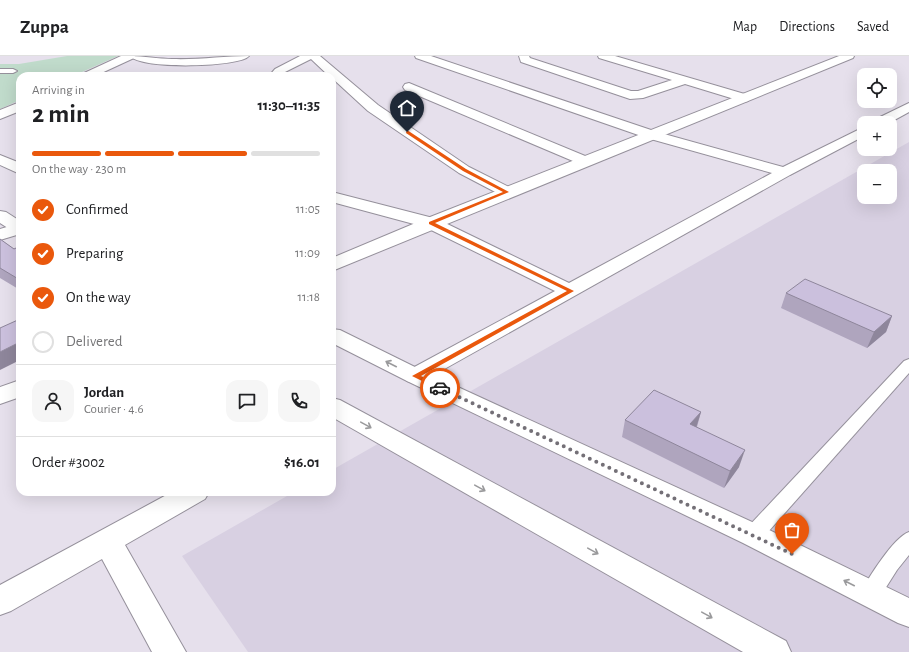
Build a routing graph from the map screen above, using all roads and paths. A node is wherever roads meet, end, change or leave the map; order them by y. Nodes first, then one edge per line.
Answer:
1 (130, 56) edge
2 (134, 56) edge
3 (244, 56) edge
4 (309, 56) edge
5 (313, 56) edge
6 (420, 56) edge
7 (524, 56) edge
8 (603, 56) edge
9 (849, 56) edge
10 (0, 71) edge
11 (13, 71) dead end
12 (95, 72) edge
13 (278, 72) edge
14 (331, 72) edge
15 (336, 76) edge
16 (685, 80) junction
17 (409, 87) dead end
18 (744, 98) junction
19 (16, 108) edge
20 (909, 108) edge
21 (0, 115) edge
22 (893, 116) edge
23 (652, 135) junction
24 (857, 135) edge
25 (0, 159) edge
26 (584, 161) junction
27 (16, 168) edge
28 (786, 172) junction
29 (507, 192) junction
30 (336, 198) edge
31 (0, 216) edge
32 (431, 223) junction
33 (16, 226) edge
34 (16, 229) edge
35 (0, 235) edge
36 (336, 263) edge
37 (572, 291) junction
38 (336, 337) edge
39 (909, 364) edge
40 (415, 376) junction
41 (16, 390) edge
42 (0, 396) edge
43 (336, 412) edge
44 (188, 496) edge
45 (753, 534) junction
46 (909, 540) edge
47 (107, 541) junction
48 (871, 594) junction
49 (0, 601) edge
50 (909, 613) edge
51 (763, 649) edge
52 (166, 651) edge

1 - 12 street
2 - 3 street
4 - 13 street
5 - 14 street
6 - 23 street
7 - 16 street
8 - 16 street
9 - 18 street
10 - 11 lane
15 - 29 street
16 - 18 street
17 - 26 street
18 - 23 street
19 - 21 street
20 - 22 street
23 - 26 street
23 - 28 street
24 - 28 street
25 - 27 street
26 - 29 street
28 - 37 street
29 - 32 street
30 - 32 street
31 - 33 street
32 - 36 street
32 - 37 street
34 - 35 street
37 - 40 street
40 -> 38 street
39 - 45 lane
40 - 45 street
41 - 42 street
43 -> 51 street
44 - 47 street
48 -> 45 street
46 - 48 lane
47 - 49 street
47 - 52 street
48 - 50 street

